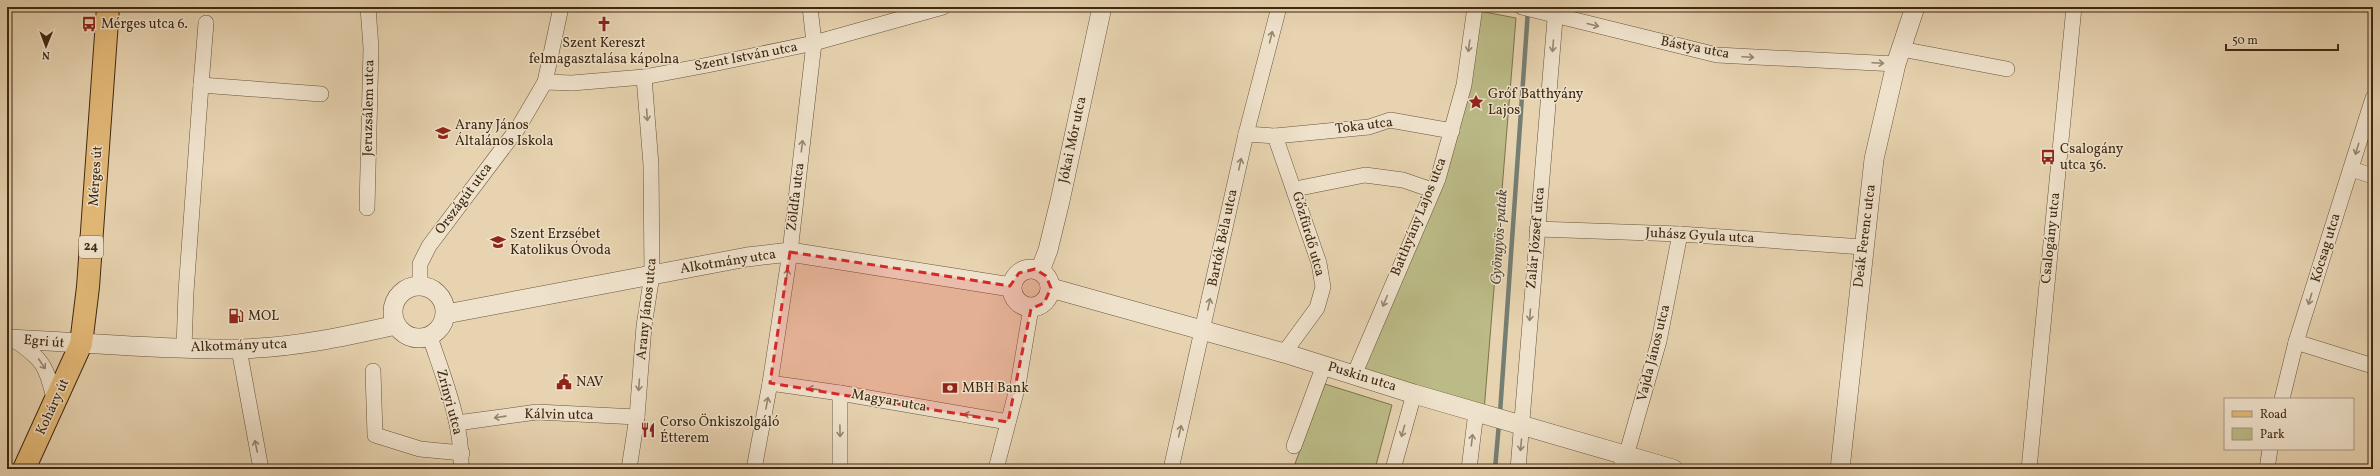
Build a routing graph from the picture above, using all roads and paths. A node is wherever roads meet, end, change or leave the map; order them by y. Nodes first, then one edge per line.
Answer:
1 (108, 7) edge
2 (368, 7) edge
3 (561, 7) edge
4 (810, 7) edge
5 (943, 7) edge
6 (1102, 7) edge
7 (1279, 7) edge
8 (1475, 7) edge
9 (1522, 7) edge
10 (1915, 7) edge
11 (2074, 7) edge
12 (1553, 12) edge
13 (206, 23) dead end
14 (814, 43) junction
15 (1898, 57) junction
16 (2007, 68) dead end
17 (644, 77) junction
18 (545, 82) junction
19 (201, 85) junction
20 (320, 94) dead end
21 (2373, 98) edge
22 (1452, 130) junction
23 (1246, 134) junction
24 (1275, 136) junction
25 (2351, 169) junction
26 (2373, 176) edge
27 (1295, 189) junction
28 (1432, 190) junction
29 (367, 208) dead end
30 (1537, 229) junction
31 (1680, 234) junction
32 (1863, 247) junction
33 (790, 252) junction
34 (1040, 271) junction
35 (652, 275) junction
36 (420, 285) junction
37 (1012, 287) junction
38 (1050, 288) junction
39 (1031, 308) junction
40 (446, 314) junction
41 (396, 325) junction
42 (1203, 330) junction
43 (430, 337) junction
44 (10, 339) edge
45 (2296, 342) junction
46 (81, 344) junction
47 (184, 348) junction
48 (239, 349) junction
49 (1284, 353) junction
50 (1324, 365) junction
51 (2373, 366) edge
52 (373, 371) dead end
53 (1354, 374) junction
54 (770, 383) junction
55 (840, 393) junction
56 (1414, 394) junction
57 (2282, 398) edge
58 (55, 402) junction
59 (1478, 413) junction
60 (637, 417) junction
61 (1008, 422) junction
62 (457, 423) junction
63 (1519, 425) junction
64 (1294, 446) dead end
65 (2270, 450) edge
66 (462, 453) junction
67 (1623, 462) edge
68 (24, 469) edge
69 (261, 469) edge
70 (461, 469) edge
71 (628, 469) edge
72 (754, 469) edge
73 (840, 469) edge
74 (996, 469) edge
75 (1171, 469) edge
76 (1393, 469) edge
77 (1469, 469) edge
78 (1518, 469) edge
79 (1673, 469) edge
80 (1840, 469) edge
81 (2029, 469) edge
82 (2267, 469) edge

1 - 46 main road, Mérges út / 24
2 - 29 street, Jeruzsálem utca
3 - 18 street, Országút utca
4 - 14 street, Zöldfa utca
5 - 14 street, Szent István utca
6 - 34 street, Jókai Mór utca
23 -> 7 street, Bartók Béla utca
8 -> 22 street, Batthyány Lajos utca
9 - 12 street, Bástya utca
10 - 15 street, Deák Ferenc utca
11 - 81 street, Csalogány utca
12 -> 15 street, Bástya utca
12 -> 30 street, Zalár József utca
13 - 19 street
14 - 17 street, Szent István utca
33 -> 14 street, Zöldfa utca
15 - 16 street, Bástya utca
15 - 32 street, Deák Ferenc utca
17 - 18 street, Szent István utca
17 -> 35 street, Arany János utca
18 - 36 street, Országút utca
19 - 20 street
19 - 47 street
21 -> 25 street, Kócsag utca
22 - 24 street, Toka utca
22 - 28 street, Batthyány Lajos utca
23 - 24 street
42 -> 23 street, Bartók Béla utca
24 - 27 street, Gőzfürdő utca
25 - 26 street
25 -> 45 street, Kócsag utca
27 - 28 street
27 - 49 street, Gőzfürdő utca
28 -> 53 street, Batthyány Lajos utca
30 - 31 street, Juhász Gyula utca
30 -> 63 street, Zalár József utca
31 - 32 street, Juhász Gyula utca
31 - 67 street, Vajda János utca
32 - 80 street, Deák Ferenc utca
33 - 35 street, Alkotmány utca
33 - 37 street, Alkotmány utca
54 -> 33 street, Zöldfa utca
34 - 37 street
34 - 38 street
35 - 40 street, Alkotmány utca
35 -> 60 street, Arany János utca
36 - 40 street
36 - 41 street
37 - 39 street
38 - 39 street
38 - 42 street, Puskin utca
39 - 61 street
40 - 43 street
41 - 43 street
41 - 48 street, Alkotmány utca
42 - 49 street, Puskin utca
75 -> 42 street, Bartók Béla utca
43 - 62 street, Zrínyi utca
44 - 46 street, Egri út
44 -> 58 street
45 - 51 street
45 - 57 street, Kócsag utca
46 - 47 street, Alkotmány utca
46 - 58 main road, Koháry út / 24
47 - 48 street, Alkotmány utca
69 -> 48 street
49 - 50 street, Puskin utca
50 - 53 street, Puskin utca
50 - 64 street
52 - 66 street
53 - 56 street, Puskin utca
55 -> 54 street, Magyar utca
72 -> 54 street, Zöldfa utca
61 -> 55 street, Magyar utca
55 -> 73 street
56 - 59 street, Puskin utca
56 -> 76 street
58 - 68 main road, Koháry út / 24
59 - 63 street, Puskin utca
77 -> 59 street
60 -> 62 street, Kálvin utca
60 - 71 street, Arany János utca
61 - 74 street
62 - 66 street, Zrínyi utca
63 - 67 street, Puskin utca
63 -> 78 street, Zalár József utca
65 - 82 street
66 - 70 street, Zrínyi utca
67 - 79 street, Puskin utca

